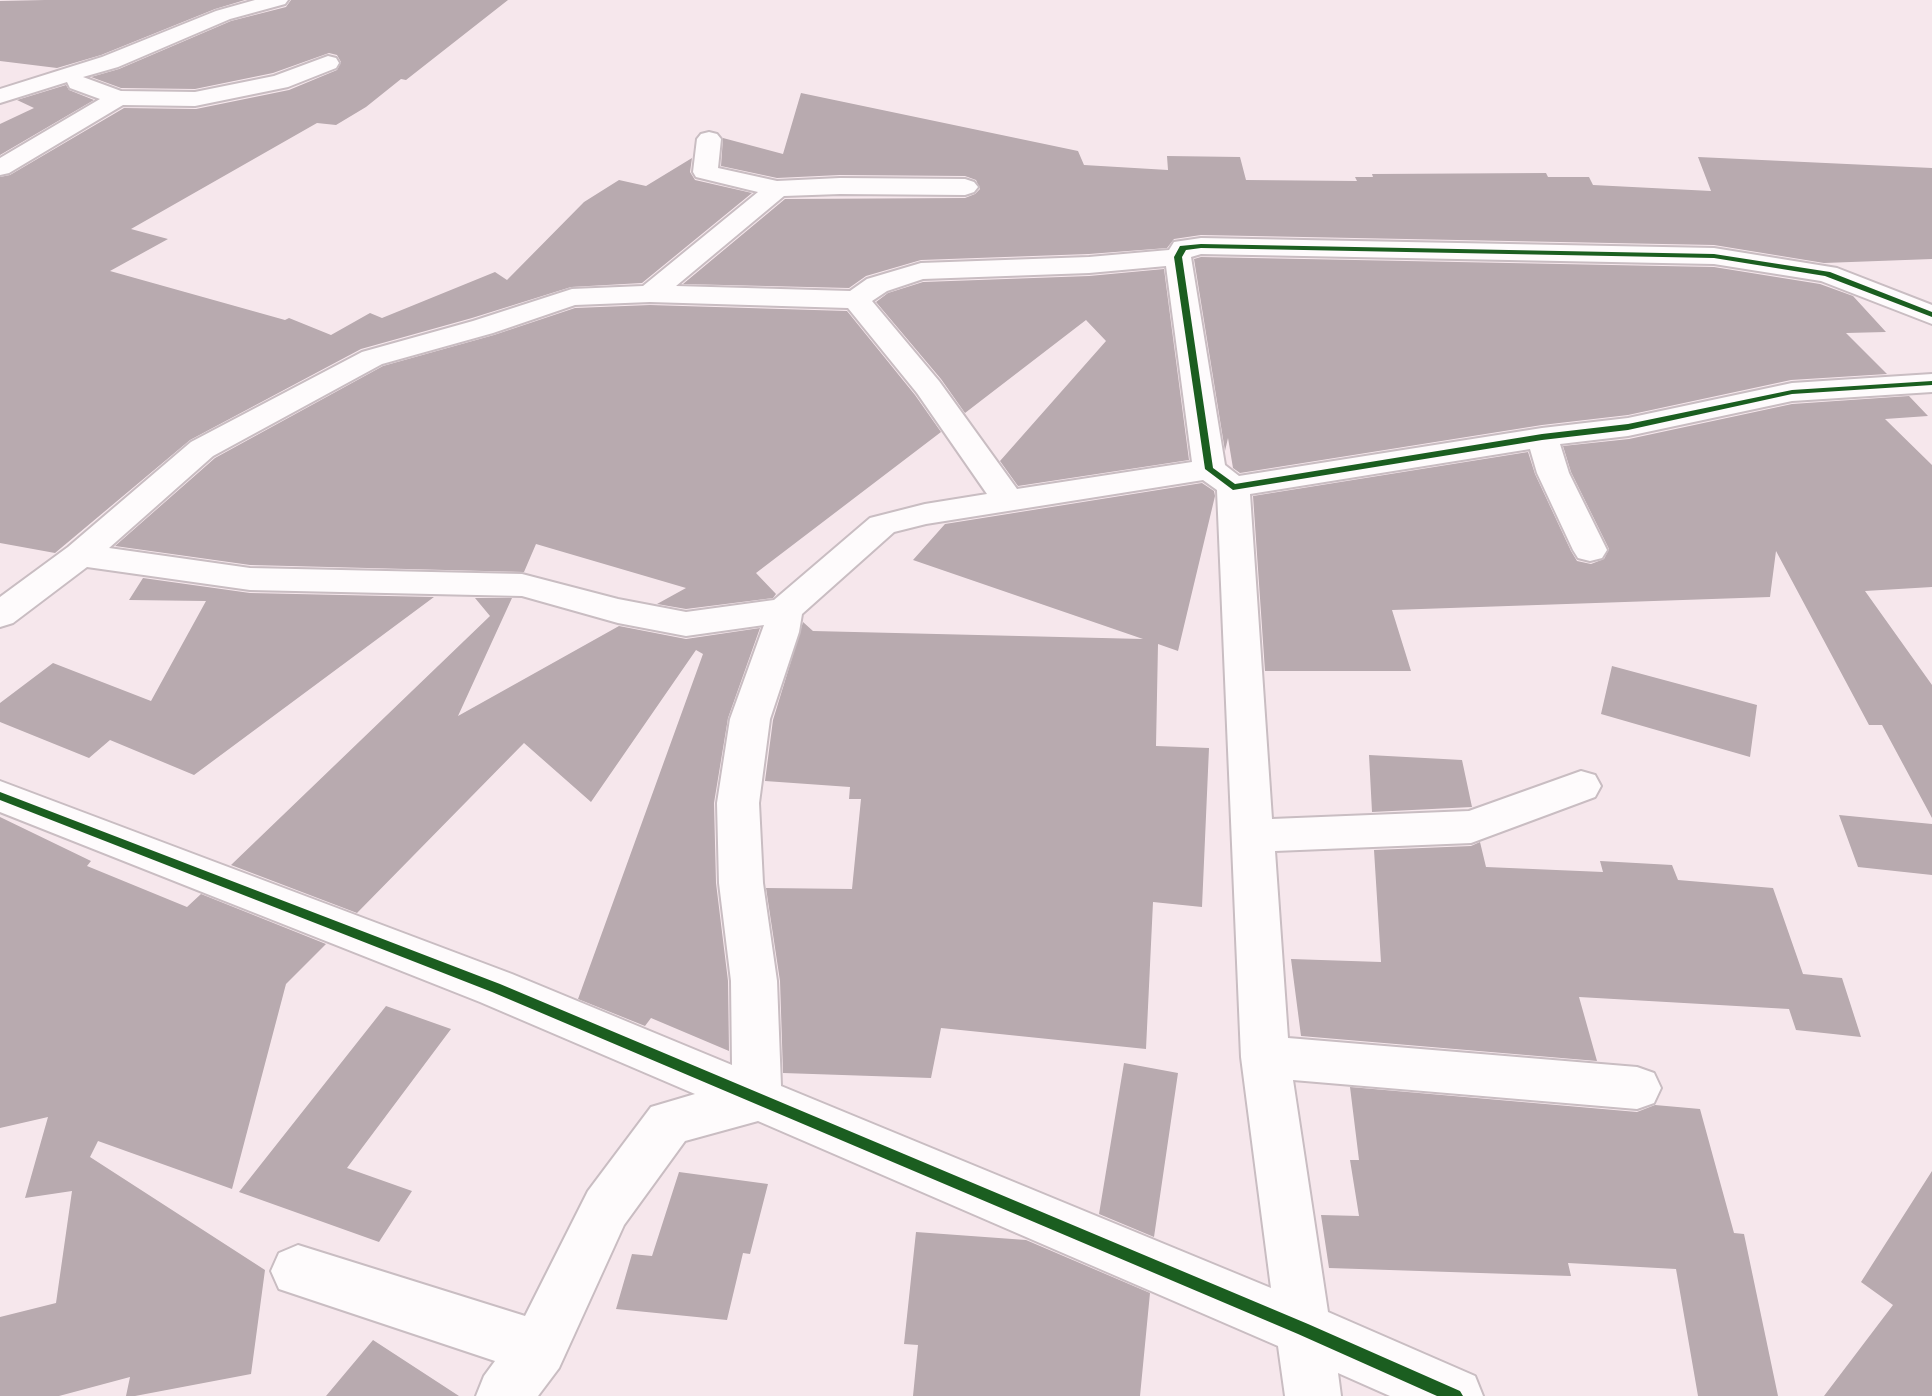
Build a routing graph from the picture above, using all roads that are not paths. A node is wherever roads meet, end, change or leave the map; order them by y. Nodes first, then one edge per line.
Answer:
1 (278, 0) edge
2 (110, 62) junction
3 (328, 63) dead end
4 (0, 96) edge
5 (118, 98) junction
6 (709, 139) dead end
7 (0, 168) edge
8 (965, 187) dead end
9 (777, 189) junction
10 (1178, 257) junction
11 (650, 294) junction
12 (856, 300) junction
13 (1932, 315) edge
14 (1932, 383) edge
15 (1542, 437) junction
16 (1221, 478) junction
17 (1009, 501) junction
18 (1590, 550) dead end
19 (80, 555) junction
20 (784, 610) junction
21 (0, 615) edge
22 (1581, 786) dead end
23 (0, 796) edge
24 (1252, 836) junction
25 (1265, 1057) junction
26 (1637, 1088) dead end
27 (757, 1100) junction
28 (298, 1270) dead end
29 (1303, 1329) junction
30 (539, 1348) junction
31 (503, 1396) edge
32 (1313, 1396) edge
33 (1455, 1396) edge

1 - 2 street
2 - 4 street
2 - 5 street
3 - 5 street
5 - 7 street
6 - 9 street
8 - 9 street
9 - 11 street
10 - 12 street
10 - 13 street
10 - 16 street
11 - 12 street
11 - 19 street
12 - 17 street
14 - 15 street
15 - 16 street
15 - 18 street
16 - 17 street
16 - 24 street
17 - 20 street
19 - 20 street
19 - 21 street
20 - 27 street
22 - 24 street
23 - 27 street
24 - 25 street
25 - 26 street
25 - 29 street
27 - 29 street
27 - 30 street
28 - 30 street
29 - 32 street
29 - 33 street
30 - 31 street

